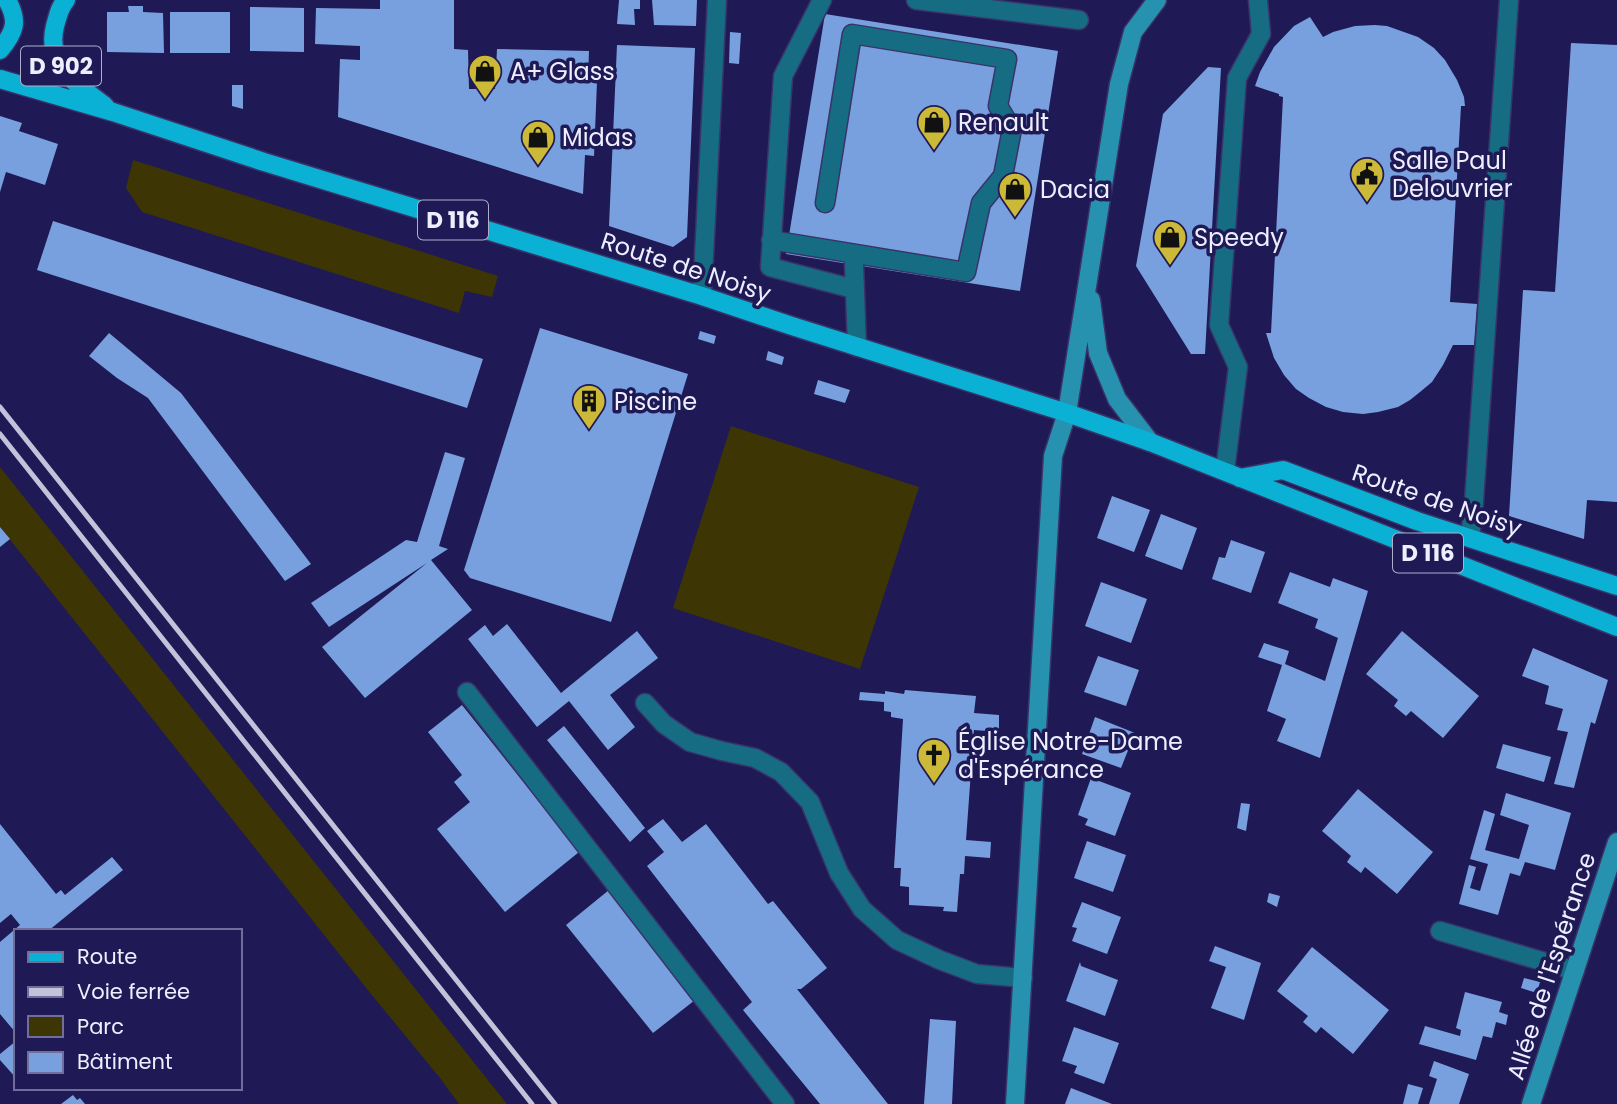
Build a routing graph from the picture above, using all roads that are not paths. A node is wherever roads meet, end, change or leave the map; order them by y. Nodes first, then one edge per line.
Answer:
1 (7, 0) edge
2 (66, 0) edge
3 (717, 0) edge
4 (822, 0) edge
5 (916, 0) edge
6 (1157, 0) edge
7 (1258, 0) edge
8 (1509, 0) edge
9 (1079, 20) dead end
10 (0, 50) edge
11 (0, 79) edge
12 (113, 112) junction
13 (825, 203) dead end
14 (771, 240) junction
15 (855, 264) dead end
16 (1088, 283) junction
17 (854, 289) junction
18 (702, 296) junction
19 (857, 347) junction
20 (1067, 413) junction
21 (1150, 442) junction
22 (1232, 475) junction
23 (1470, 538) junction
24 (1617, 586) edge
25 (1617, 627) edge
26 (467, 692) dead end
27 (645, 703) dead end
28 (1617, 842) edge
29 (1440, 931) dead end
30 (1575, 971) junction
31 (1023, 978) junction
32 (785, 1104) edge
33 (1015, 1104) edge
34 (1531, 1104) edge

1 - 10 main road, D 902
2 - 12 main road, Route de Noisy / D 902
3 - 18 street
4 - 14 street
5 - 9 street
6 - 16 street
7 - 22 street
8 - 23 street
11 - 12 main road, Route de Noisy / D 116
12 - 18 main road, Route de Noisy / D 116
13 - 14 street
14 - 17 street
15 - 17 street
16 - 20 street
16 - 21 street
17 - 19 street
18 - 19 main road, Route de Noisy / D 116
19 - 20 main road, Route de Noisy / D 116
20 - 21 main road, Route de Noisy / D 116
20 - 31 street
21 - 22 main road, Route de Noisy / D 116
22 - 23 main road, Route de Noisy / D 116
22 - 25 main road, Route de Noisy / D 116
23 - 24 main road, Route de Noisy / D 116
26 - 32 street
27 - 31 street
28 - 30 street, Allée de l'Espérance
29 - 30 street
30 - 34 street, Allée de l'Espérance
31 - 33 street

